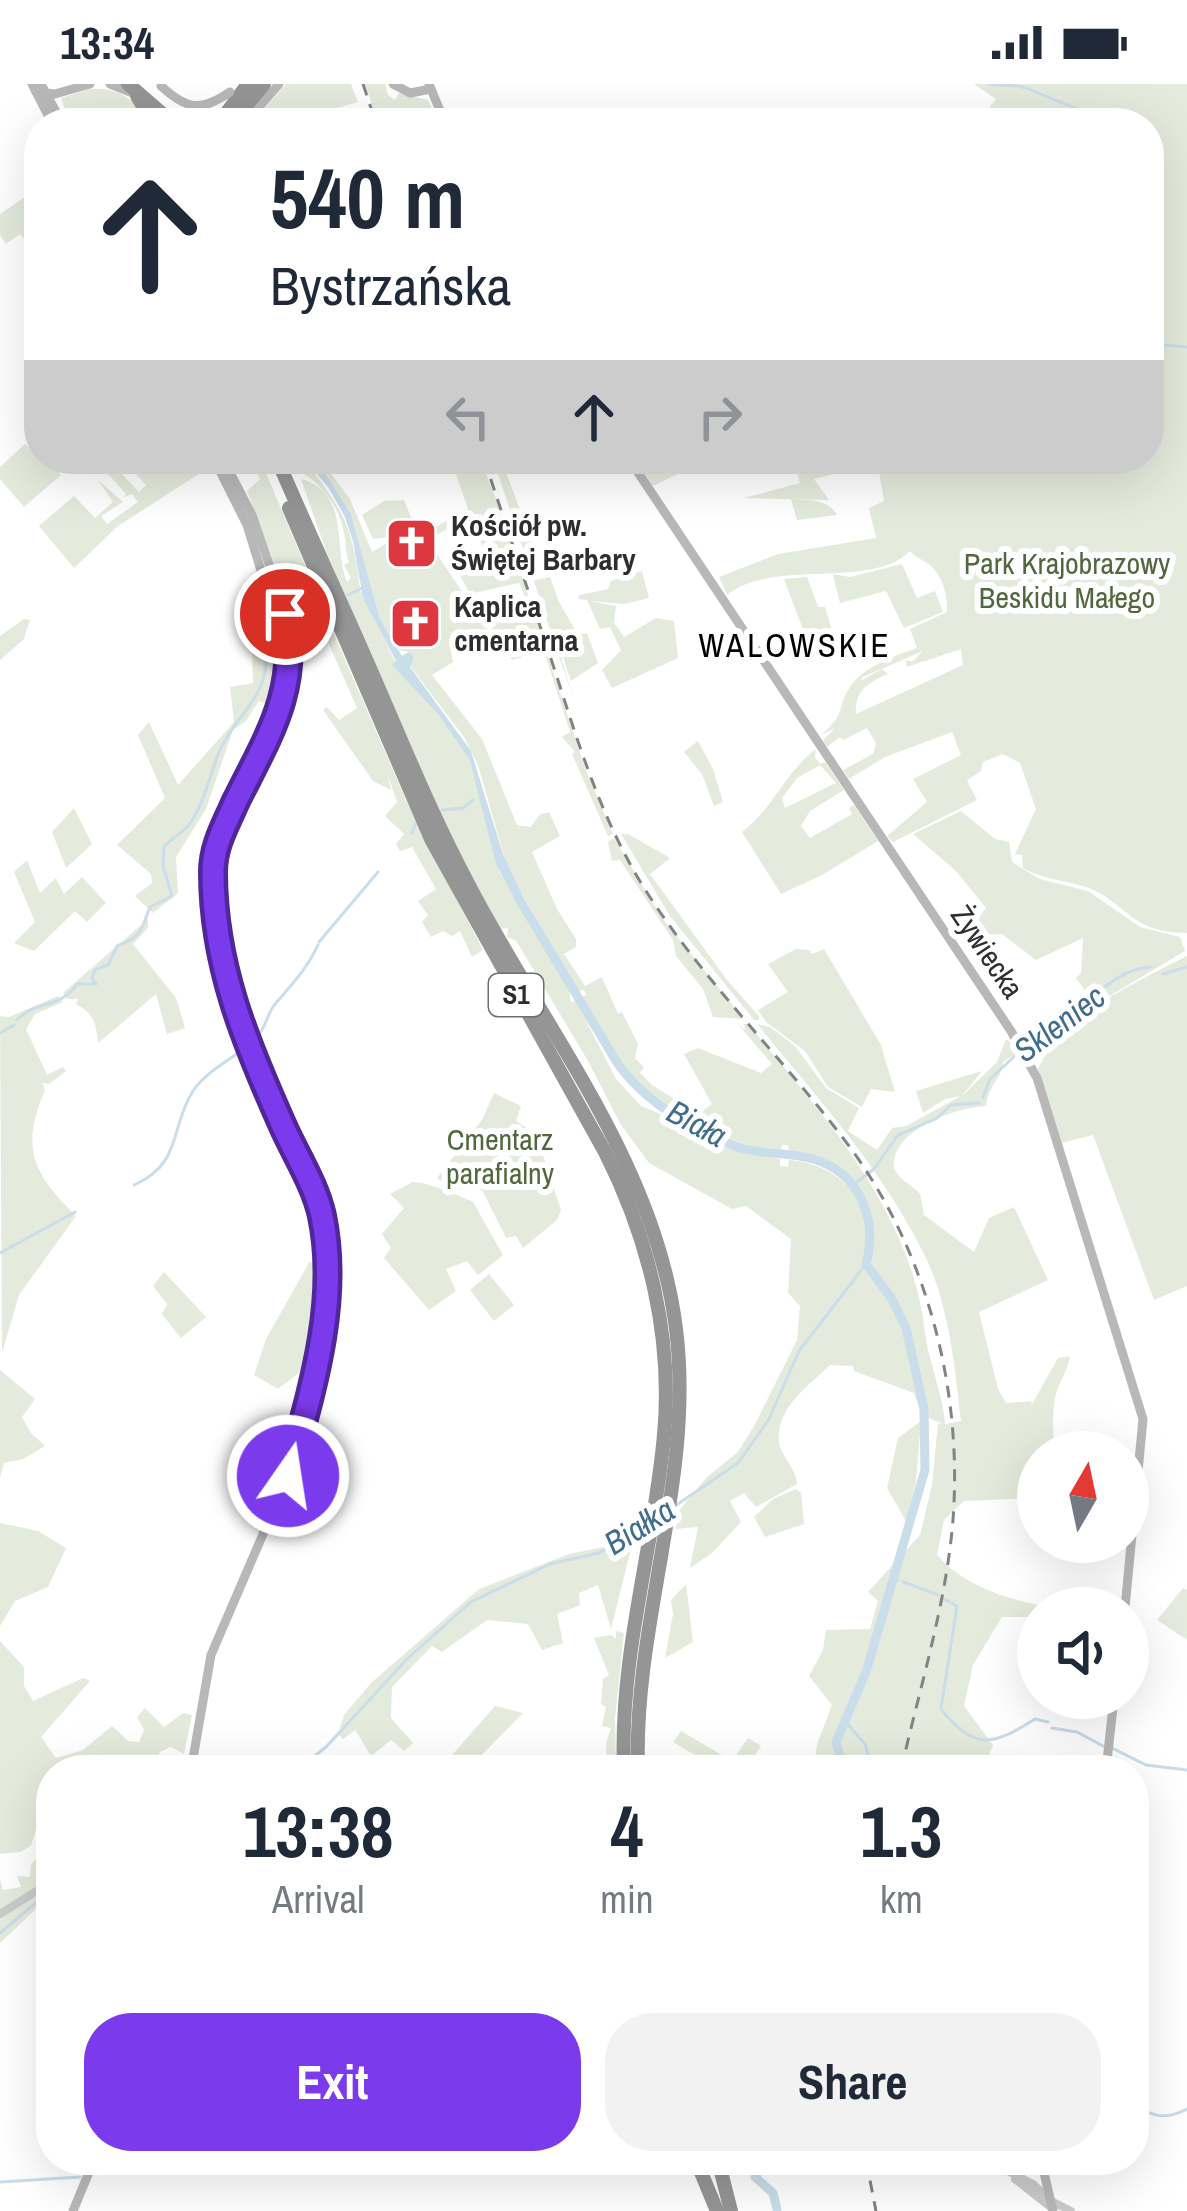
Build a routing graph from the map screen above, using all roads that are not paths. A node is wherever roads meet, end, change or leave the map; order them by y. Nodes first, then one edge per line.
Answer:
1 (56, 84) edge
2 (89, 84) edge
3 (110, 84) edge
4 (264, 84) edge
5 (279, 84) edge
6 (162, 85) edge
7 (395, 86) edge
8 (430, 87) edge
9 (38, 88) edge
10 (234, 88) edge
11 (72, 89) junction
12 (132, 90) edge
13 (58, 108) edge
14 (244, 108) edge
15 (257, 108) edge
16 (225, 474) edge
17 (274, 474) edge
18 (287, 474) edge
19 (639, 474) edge
20 (667, 1476) junction
21 (1127, 1587) edge
22 (1112, 1719) edge
23 (194, 1755) edge
24 (624, 1755) edge
25 (638, 1755) edge
26 (1108, 1755) edge
27 (36, 1891) edge
28 (0, 1914) edge
29 (88, 2175) edge
30 (705, 2175) edge
31 (722, 2175) edge
32 (731, 2175) edge
33 (1011, 2175) edge
34 (1015, 2175) edge
35 (1045, 2175) joint
36 (1033, 2184) junction
37 (1052, 2207) edge
38 (73, 2211) edge
39 (717, 2211) edge
40 (732, 2211) edge
41 (1071, 2211) edge

1 - 9 main road
2 - 11 main road
3 - 12 main road
4 - 14 highway
5 - 15 main road
6 - 10 main road, bridge
7 - 8 main road
9 - 11 main road
11 - 13 main road
16 - 23 main road
17 - 20 highway, S1
18 - 20 highway, S1
19 - 21 main road, Żywiecka
20 - 24 highway, S1
20 - 25 highway, S1
22 - 26 main road
27 - 28 street
29 - 38 main road
30 - 39 highway
31 - 40 highway
32 - 40 highway
33 - 37 street
34 - 36 street
35 - 36 street
35 - 37 main road
36 - 37 street
37 - 41 street

